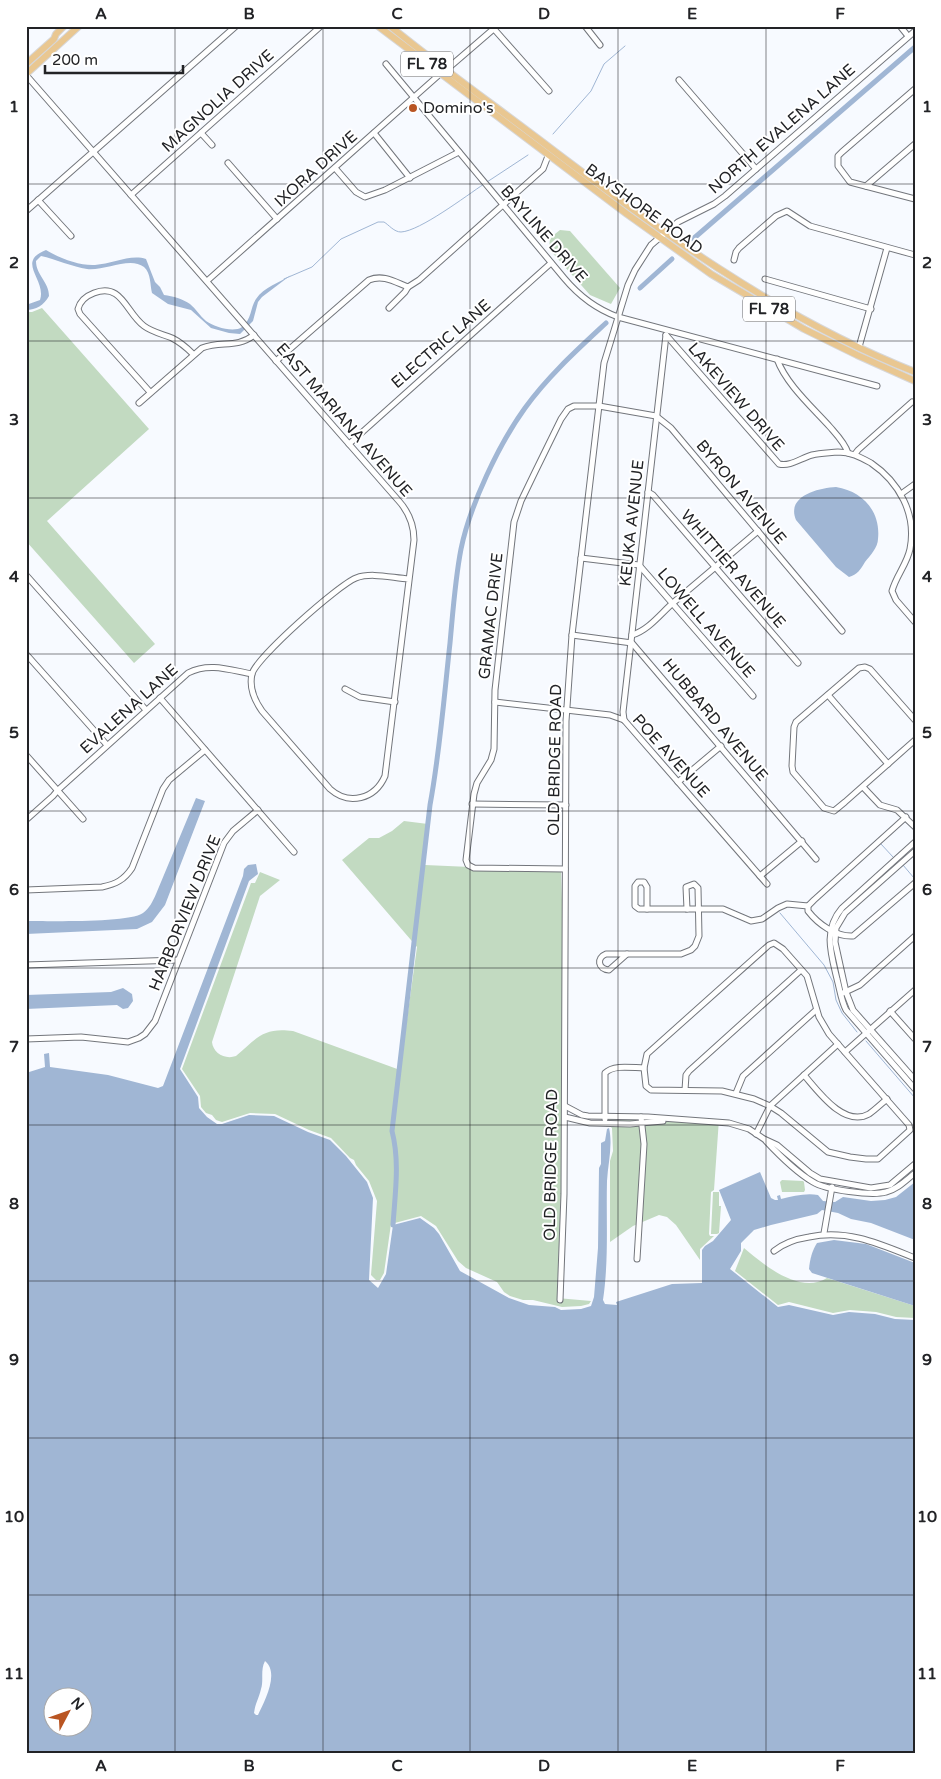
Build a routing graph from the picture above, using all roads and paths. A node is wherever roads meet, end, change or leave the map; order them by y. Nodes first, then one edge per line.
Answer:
1 (64, 26) edge
2 (79, 26) edge
3 (236, 26) edge
4 (321, 26) edge
5 (378, 26) edge
6 (390, 26) edge
7 (585, 26) edge
8 (900, 26) edge
9 (495, 28) edge
10 (384, 31) junction
11 (915, 31) edge
12 (908, 36) junction
13 (600, 44) dead end
14 (42, 50) junction
15 (26, 64) edge
16 (386, 64) dead end
17 (446, 70) junction
18 (26, 74) edge
19 (440, 74) junction
20 (679, 80) dead end
21 (915, 88) edge
22 (549, 91) dead end
23 (415, 98) junction
24 (525, 128) junction
25 (202, 133) junction
26 (374, 133) junction
27 (915, 144) edge
28 (212, 145) dead end
29 (94, 152) junction
30 (459, 152) junction
31 (548, 156) junction
32 (228, 164) dead end
33 (335, 168) junction
34 (756, 169) junction
35 (410, 178) junction
36 (866, 186) junction
37 (132, 195) junction
38 (915, 199) edge
39 (38, 200) junction
40 (503, 206) junction
41 (26, 211) edge
42 (277, 219) junction
43 (71, 236) dead end
44 (663, 236) junction
45 (887, 248) junction
46 (915, 256) edge
47 (734, 260) dead end
48 (551, 263) junction
49 (764, 279) dead end
50 (207, 281) junction
51 (408, 287) junction
52 (388, 308) dead end
53 (870, 308) junction
54 (618, 317) junction
55 (666, 332) junction
56 (254, 335) junction
57 (859, 347) junction
58 (193, 354) junction
59 (777, 359) junction
60 (276, 361) junction
61 (915, 372) edge
62 (913, 379) edge
63 (877, 386) dead end
64 (150, 392) junction
65 (912, 402) dead end
66 (139, 403) dead end
67 (599, 406) junction
68 (656, 416) junction
69 (349, 444) junction
70 (848, 453) junction
71 (855, 454) junction
72 (915, 484) edge
73 (648, 492) junction
74 (901, 494) junction
75 (913, 529) edge
76 (758, 532) junction
77 (581, 558) junction
78 (639, 565) junction
79 (716, 568) junction
80 (26, 575) edge
81 (409, 579) junction
82 (672, 603) junction
83 (915, 622) edge
84 (842, 631) dead end
85 (572, 635) junction
86 (632, 635) junction
87 (632, 643) junction
88 (26, 654) edge
89 (798, 663) dead end
90 (252, 674) junction
91 (345, 689) dead end
92 (828, 695) junction
93 (753, 696) dead end
94 (160, 698) junction
95 (395, 702) junction
96 (495, 702) junction
97 (146, 710) junction
98 (567, 710) junction
99 (624, 720) junction
100 (915, 720) edge
101 (915, 740) edge
102 (107, 745) junction
103 (721, 746) junction
104 (205, 750) junction
105 (26, 755) edge
106 (888, 764) junction
107 (678, 782) junction
108 (863, 787) junction
109 (58, 790) junction
110 (472, 804) junction
111 (566, 805) junction
112 (258, 810) junction
113 (906, 817) junction
114 (83, 819) dead end
115 (26, 820) edge
116 (915, 827) edge
117 (802, 841) junction
118 (915, 842) edge
119 (915, 851) edge
120 (294, 852) dead end
121 (816, 859) dead end
122 (565, 869) junction
123 (760, 876) junction
124 (915, 883) edge
125 (767, 884) dead end
126 (26, 890) edge
127 (808, 906) junction
128 (647, 909) junction
129 (687, 909) junction
130 (698, 909) junction
131 (833, 930) junction
132 (915, 936) edge
133 (626, 954) junction
134 (178, 960) junction
135 (26, 965) edge
136 (801, 970) junction
137 (915, 990) edge
138 (844, 993) junction
139 (816, 1010) junction
140 (890, 1011) junction
141 (868, 1031) junction
142 (26, 1039) edge
143 (915, 1039) edge
144 (838, 1044) junction
145 (845, 1052) junction
146 (644, 1068) junction
147 (804, 1075) junction
148 (915, 1080) edge
149 (915, 1089) edge
150 (685, 1090) junction
151 (736, 1093) junction
152 (887, 1099) junction
153 (565, 1106) junction
154 (770, 1106) junction
155 (565, 1116) junction
156 (605, 1120) junction
157 (642, 1120) junction
158 (756, 1134) junction
159 (764, 1139) junction
160 (915, 1164) edge
161 (915, 1173) edge
162 (833, 1182) junction
163 (832, 1188) junction
164 (824, 1233) junction
165 (774, 1252) dead end
166 (915, 1258) edge
167 (636, 1259) dead end
168 (560, 1300) dead end

1 - 14 main road
2 - 18 main road
3 - 29 street
4 - 25 street, MAGNOLIA DRIVE
5 - 10 main road, BAYSHORE ROAD / FL 78
6 - 17 main road, BAYSHORE ROAD / FL 78
7 - 13 street
8 - 12 street
9 - 17 street
9 - 22 street
10 - 17 main road
10 - 19 main road, BAYSHORE ROAD / FL 78
11 - 12 street, NORTH EVALENA LANE
12 - 34 street, NORTH EVALENA LANE
14 - 15 main road
14 - 18 main road
16 - 23 street, BAYLINE DRIVE
17 - 24 main road, BAYSHORE ROAD / FL 78
18 - 29 street, EAST MARIANA AVENUE
19 - 23 street, IXORA DRIVE
19 - 24 main road
19 - 31 main road, BAYSHORE ROAD / FL 78
20 - 34 street
21 - 36 street
23 - 26 street, IXORA DRIVE
23 - 30 street, BAYLINE DRIVE
24 - 44 main road, BAYSHORE ROAD / FL 78
25 - 28 street
25 - 37 street, MAGNOLIA DRIVE
26 - 33 street, IXORA DRIVE
26 - 35 street
27 - 36 street
29 - 37 street, EAST MARIANA AVENUE
29 - 39 street
30 - 35 street
30 - 40 street, BAYLINE DRIVE
31 - 40 street
31 - 44 main road, BAYSHORE ROAD / FL 78
32 - 42 street
33 - 35 street
33 - 42 street, IXORA DRIVE
34 - 44 street, NORTH EVALENA LANE
36 - 38 street
37 - 50 street, EAST MARIANA AVENUE
39 - 41 street
39 - 43 street
40 - 48 street, BAYLINE DRIVE
40 - 51 street
42 - 50 street, IXORA DRIVE
44 - 54 street, OLD BRIDGE ROAD
44 - 57 main road, BAYSHORE ROAD / FL 78
44 - 62 main road, BAYSHORE ROAD / FL 78
45 - 46 street
45 - 47 street
45 - 53 street
48 - 54 street, BAYLINE DRIVE
48 - 69 street, ELECTRIC LANE
49 - 53 street
50 - 56 street, EAST MARIANA AVENUE
51 - 52 street
51 - 60 street
53 - 57 street
54 - 55 street, BAYLINE DRIVE
54 - 67 street, OLD BRIDGE ROAD
55 - 59 street, BAYLINE DRIVE
55 - 68 street, KEUKA AVENUE
55 - 70 street, LAKEVIEW DRIVE
56 - 58 street
56 - 60 street, EAST MARIANA AVENUE
57 - 61 main road, BAYSHORE ROAD / FL 78
58 - 64 street
58 - 64 street
59 - 63 street, BAYLINE DRIVE
59 - 70 street
60 - 69 street, EAST MARIANA AVENUE
64 - 66 street
65 - 71 street
67 - 68 street
67 - 77 street, OLD BRIDGE ROAD
67 - 96 street, GRAMAC DRIVE
68 - 73 street, KEUKA AVENUE
68 - 76 street, BYRON AVENUE
69 - 81 street, EAST MARIANA AVENUE
70 - 71 street, LAKEVIEW DRIVE
71 - 74 street, LAKEVIEW DRIVE
72 - 74 street
73 - 78 street, KEUKA AVENUE
73 - 79 street, WHITTIER AVENUE
74 - 75 street, LAKEVIEW DRIVE
75 - 83 street, LAKEVIEW DRIVE
76 - 79 street
76 - 84 street, BYRON AVENUE
77 - 78 street, LOWELL AVENUE
77 - 85 street, OLD BRIDGE ROAD
78 - 82 street, LOWELL AVENUE
78 - 86 street, KEUKA AVENUE
79 - 82 street
79 - 89 street, WHITTIER AVENUE
80 - 97 street
81 - 90 street
81 - 95 street, EAST MARIANA AVENUE
82 - 86 street
82 - 93 street, LOWELL AVENUE
85 - 87 street
85 - 98 street, OLD BRIDGE ROAD
86 - 87 street, KEUKA AVENUE
87 - 99 street, KEUKA AVENUE
87 - 103 street, HUBBARD AVENUE
88 - 102 street
90 - 94 street, EVALENA LANE
90 - 95 street, EAST MARIANA AVENUE
91 - 95 street
92 - 100 street
92 - 106 street
92 - 108 street
94 - 97 street, EVALENA LANE
94 - 104 street
96 - 98 street, POE AVENUE
96 - 110 street, GRAMAC DRIVE
97 - 102 street, EVALENA LANE
98 - 99 street, POE AVENUE
98 - 111 street, OLD BRIDGE ROAD
99 - 107 street, POE AVENUE
101 - 106 street
102 - 109 street, EVALENA LANE
103 - 107 street
103 - 117 street, HUBBARD AVENUE
104 - 112 street
104 - 126 street
105 - 109 street
106 - 108 street
107 - 123 street, POE AVENUE
108 - 113 street
109 - 114 street
109 - 115 street, EVALENA LANE
110 - 111 street
110 - 122 street, GRAMAC DRIVE
111 - 122 street, OLD BRIDGE ROAD
112 - 120 street
112 - 134 street, HARBORVIEW DRIVE
113 - 116 street
113 - 127 street
117 - 121 street, HUBBARD AVENUE
117 - 123 street
118 - 131 street
119 - 131 street
122 - 153 street, OLD BRIDGE ROAD
123 - 125 street, POE AVENUE
124 - 131 street
127 - 130 street
127 - 131 street
128 - 128 street
128 - 129 street
129 - 130 street
129 - 130 street
130 - 133 street
131 - 138 street
132 - 138 street
133 - 133 street
134 - 135 street
134 - 142 street, HARBORVIEW DRIVE
136 - 139 street
136 - 146 street
136 - 150 street
137 - 140 street
138 - 141 street
139 - 144 street
139 - 151 street
140 - 141 street
140 - 143 street
141 - 145 street
141 - 148 street
141 - 149 street
144 - 145 street
144 - 147 street
145 - 152 street
146 - 150 street
146 - 156 street
147 - 152 street
147 - 154 street
150 - 151 street
151 - 154 street
152 - 154 street
153 - 155 street, OLD BRIDGE ROAD
153 - 156 street
154 - 158 street
155 - 156 street
155 - 168 street, OLD BRIDGE ROAD
156 - 157 street
157 - 158 street
157 - 167 street
158 - 159 street
159 - 162 street
159 - 163 street
160 - 162 street
161 - 163 street
162 - 163 street
163 - 164 street
164 - 165 street
164 - 166 street

